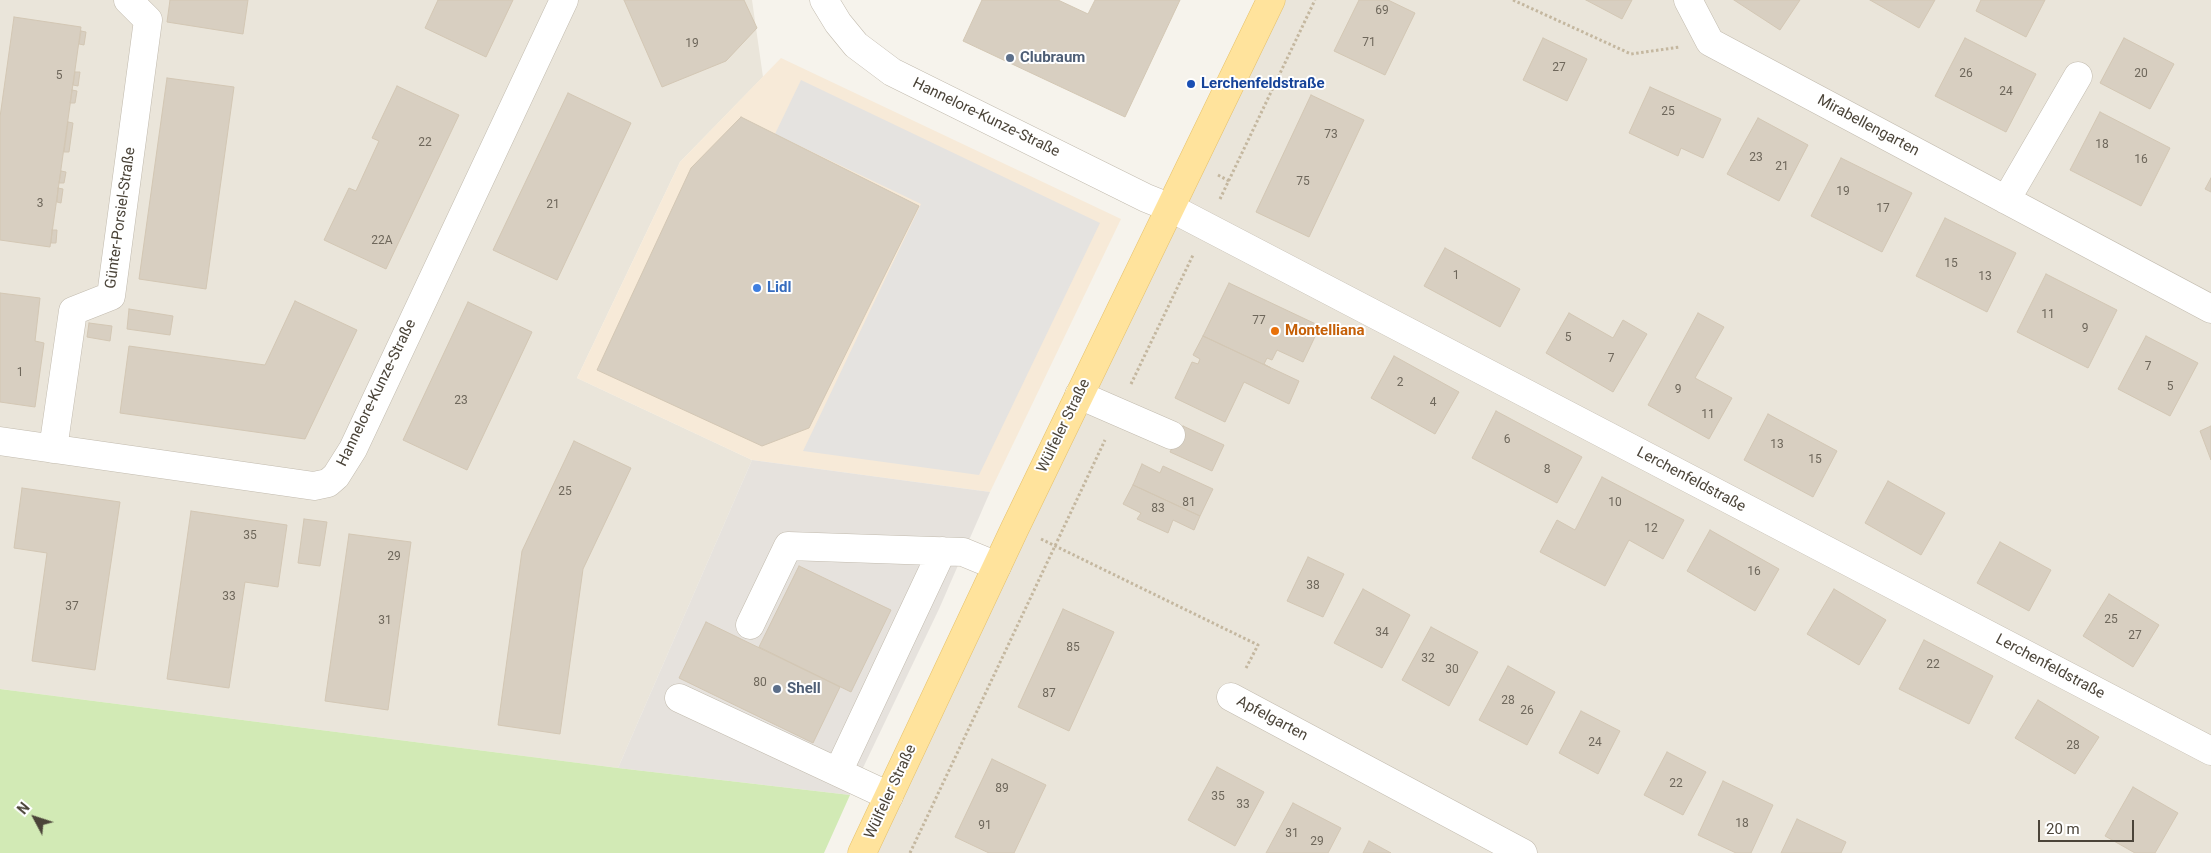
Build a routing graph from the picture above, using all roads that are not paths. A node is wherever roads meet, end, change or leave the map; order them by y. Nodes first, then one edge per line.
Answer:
1 (128, 0) edge
2 (564, 0) edge
3 (824, 0) edge
4 (1271, 0) edge
5 (1688, 0) edge
6 (2078, 76) dead end
7 (2006, 200) junction
8 (1171, 208) junction
9 (2211, 309) edge
10 (1079, 395) junction
11 (1171, 435) dead end
12 (0, 441) edge
13 (53, 449) junction
14 (942, 551) junction
15 (997, 566) junction
16 (750, 625) dead end
17 (1231, 697) road end
18 (679, 698) dead end
19 (2211, 751) edge
20 (838, 772) junction
21 (889, 796) junction
22 (862, 853) edge
23 (1523, 853) edge

1 - 13 street, Günter-Porsiel-Straße
2 - 13 street, Hannelore-Kunze-Straße
3 - 8 street, Hannelore-Kunze-Straße
4 - 8 main road, Wülfeler Straße
5 - 7 street, Mirabellengarten
6 - 7 street
7 - 9 street, Mirabellengarten
8 - 10 main road, Wülfeler Straße
8 - 19 street, Lerchenfeldstraße
10 - 11 street
10 - 15 main road, Wülfeler Straße
12 - 13 street, Hannelore-Kunze-Straße
14 - 15 street
14 - 16 street
14 - 20 street
15 - 21 main road, Wülfeler Straße
17 - 23 street, Apfelgarten
18 - 20 street
20 - 21 street
21 - 22 main road, Wülfeler Straße

